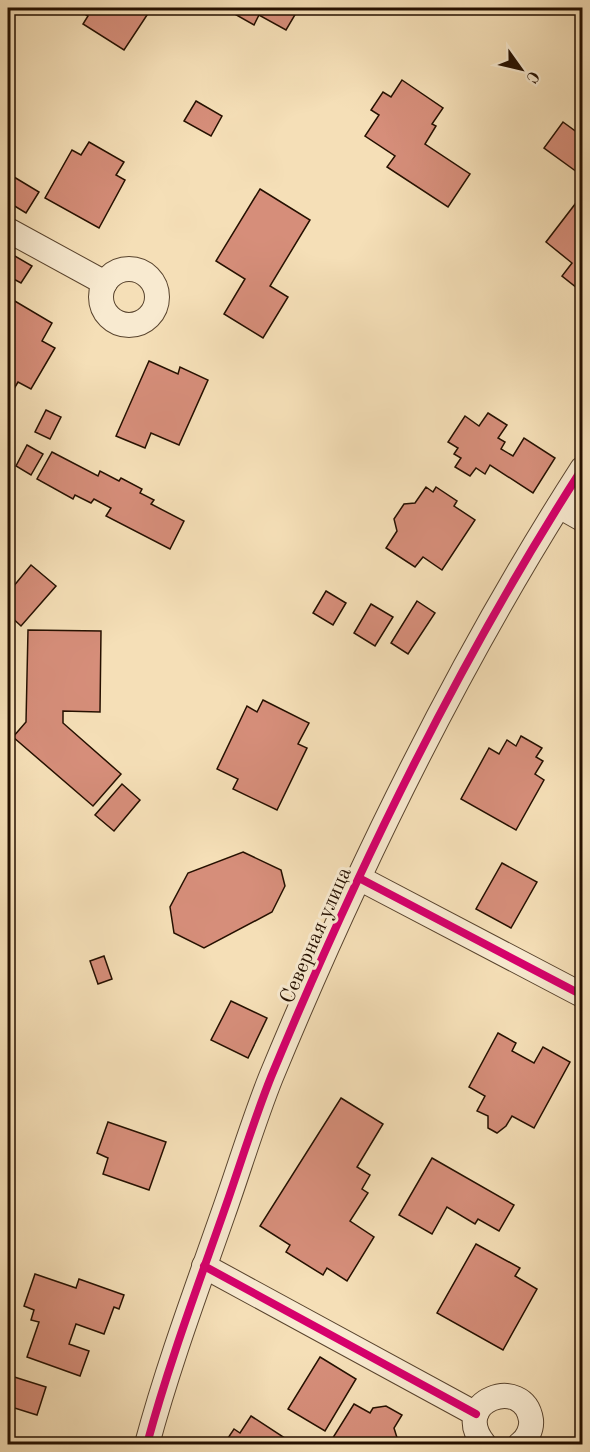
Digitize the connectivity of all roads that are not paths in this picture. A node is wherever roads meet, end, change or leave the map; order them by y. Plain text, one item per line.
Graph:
1 (8, 230) edge
2 (105, 283) dead end
3 (582, 469) edge
4 (559, 506) junction
5 (582, 519) edge
6 (359, 878) junction
7 (582, 995) edge
8 (204, 1266) junction
9 (476, 1414) junction
10 (147, 1444) edge
11 (484, 1444) edge
12 (520, 1444) edge

1 - 2 street
3 - 4 street, Северная улица
4 - 5 street
4 - 6 street, Северная улица
6 - 7 street
6 - 8 street, Северная улица
8 - 9 street
8 - 10 street, Северная улица
9 - 11 street
9 - 12 street

